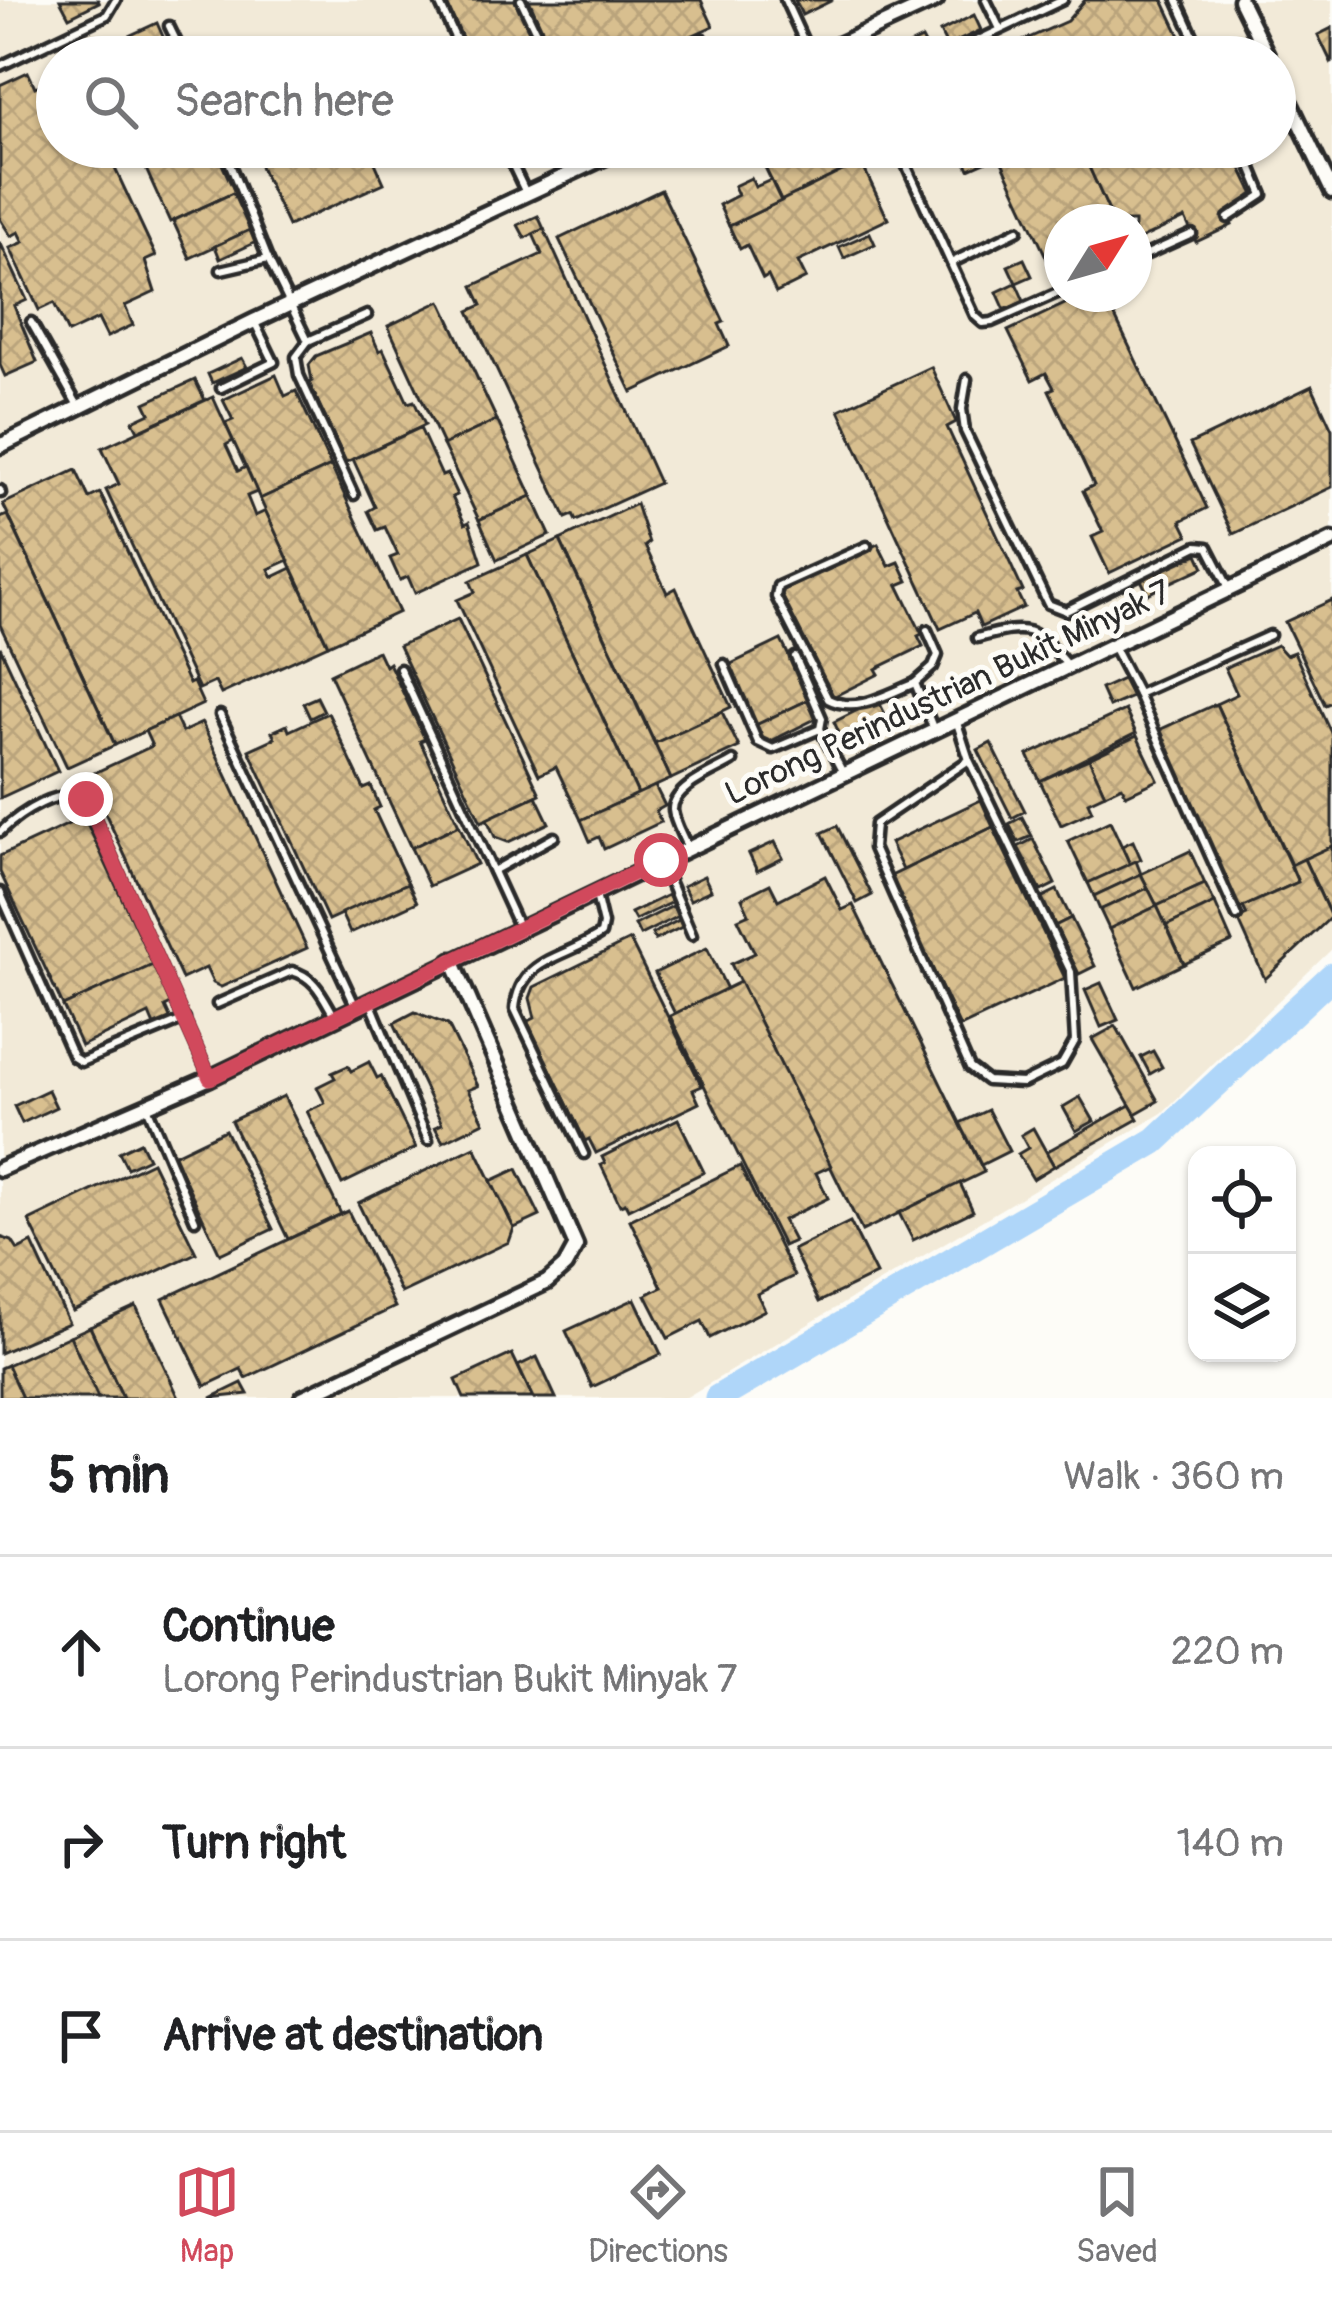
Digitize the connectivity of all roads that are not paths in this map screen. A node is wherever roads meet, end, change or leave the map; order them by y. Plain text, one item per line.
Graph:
1 (116, 0) edge
2 (438, 0) edge
3 (521, 0) edge
4 (784, 0) edge
5 (936, 0) edge
6 (986, 0) edge
7 (1063, 0) edge
8 (1177, 0) edge
9 (1240, 0) edge
10 (169, 26) dead end
11 (1000, 30) junction
12 (63, 36) edge
13 (174, 36) edge
14 (454, 36) edge
15 (538, 36) edge
16 (801, 36) edge
17 (857, 36) edge
18 (987, 36) edge
19 (1193, 36) edge
20 (1258, 36) edge
21 (36, 49) edge
22 (0, 66) edge
23 (1296, 116) edge
24 (231, 168) edge
25 (515, 168) edge
26 (585, 168) edge
27 (908, 168) edge
28 (1252, 168) edge
29 (1332, 191) edge
30 (528, 197) junction
31 (1228, 218) dead end
32 (1018, 230) dead end
33 (1192, 234) dead end
34 (1152, 252) edge
35 (268, 259) junction
36 (951, 263) junction
37 (220, 271) dead end
38 (1044, 298) edge
39 (290, 305) junction
40 (367, 315) dead end
41 (254, 321) junction
42 (32, 322) dead end
43 (308, 341) junction
44 (967, 380) dead end
45 (220, 388) dead end
46 (79, 407) junction
47 (0, 446) edge
48 (354, 495) dead end
49 (1332, 540) edge
50 (867, 546) dead end
51 (1229, 589) junction
52 (927, 629) dead end
53 (1270, 635) dead end
54 (977, 638) dead end
55 (1112, 645) junction
56 (795, 657) dead end
57 (724, 664) dead end
58 (1067, 666) junction
59 (400, 669) dead end
60 (915, 682) junction
61 (1138, 694) junction
62 (220, 715) dead end
63 (956, 719) junction
64 (820, 729) junction
65 (934, 730) junction
66 (969, 760) junction
67 (733, 761) dead end
68 (843, 773) junction
69 (0, 832) edge
70 (554, 836) dead end
71 (688, 848) junction
72 (661, 860) junction
73 (493, 871) junction
74 (0, 892) edge
75 (595, 892) junction
76 (1238, 916) dead end
77 (519, 928) junction
78 (692, 935) dead end
79 (452, 960) junction
80 (217, 1004) dead end
81 (363, 1004) junction
82 (335, 1017) junction
83 (184, 1019) junction
84 (210, 1078) junction
85 (146, 1106) junction
86 (428, 1140) dead end
87 (584, 1154) dead end
88 (0, 1169) edge
89 (195, 1220) dead end
90 (328, 1393) edge
91 (302, 1398) edge

1 - 12 lane
2 - 14 lane
3 - 15 lane
4 - 16 lane
5 - 17 street
6 - 11 lane
7 - 11 lane
8 - 19 lane
9 - 20 street
10 - 13 lane
11 - 18 lane
21 - 22 lane
23 - 29 street
24 - 35 lane
25 - 30 lane
26 - 30 street
27 - 36 lane
28 - 31 lane
30 - 39 street
32 - 36 lane
33 - 34 lane
35 - 37 lane
35 - 39 lane
36 - 38 lane
39 - 41 street
39 - 43 lane
40 - 43 lane
41 - 45 lane
41 - 46 street
42 - 46 lane
43 - 48 lane
44 - 51 lane
46 - 47 street
49 - 51 street, Lorong Perindustrian Bukit Minyak 7
50 - 60 lane
51 - 55 street, Lorong Perindustrian Bukit Minyak 7
52 - 60 lane
53 - 61 lane
54 - 58 lane
55 - 58 street, Lorong Perindustrian Bukit Minyak 7
55 - 61 lane
56 - 64 lane
57 - 64 lane
58 - 63 street, Lorong Perindustrian Bukit Minyak 7
59 - 73 lane
60 - 65 lane
61 - 76 lane
62 - 81 lane
63 - 65 street, Lorong Perindustrian Bukit Minyak 7
63 - 66 lane
64 - 68 lane
65 - 68 street, Lorong Perindustrian Bukit Minyak 7
66 - 66 lane
67 - 71 lane
68 - 71 street, Lorong Perindustrian Bukit Minyak 7
69 - 83 lane
70 - 73 lane
71 - 72 street, Lorong Perindustrian Bukit Minyak 7
72 - 75 street, Lorong Perindustrian Bukit Minyak 7
72 - 78 lane
73 - 77 lane
74 - 83 lane
75 - 77 street, Lorong Perindustrian Bukit Minyak 7
75 - 87 lane
77 - 79 street, Lorong Perindustrian Bukit Minyak 7
79 - 81 street, Lorong Perindustrian Bukit Minyak 7
79 - 90 street
80 - 82 lane
81 - 82 street, Lorong Perindustrian Bukit Minyak 7
81 - 86 lane
82 - 84 street, Lorong Perindustrian Bukit Minyak 7
83 - 84 lane
84 - 85 street, Lorong Perindustrian Bukit Minyak 7
85 - 88 street, Lorong Perindustrian Bukit Minyak 7
85 - 89 lane
90 - 91 street

